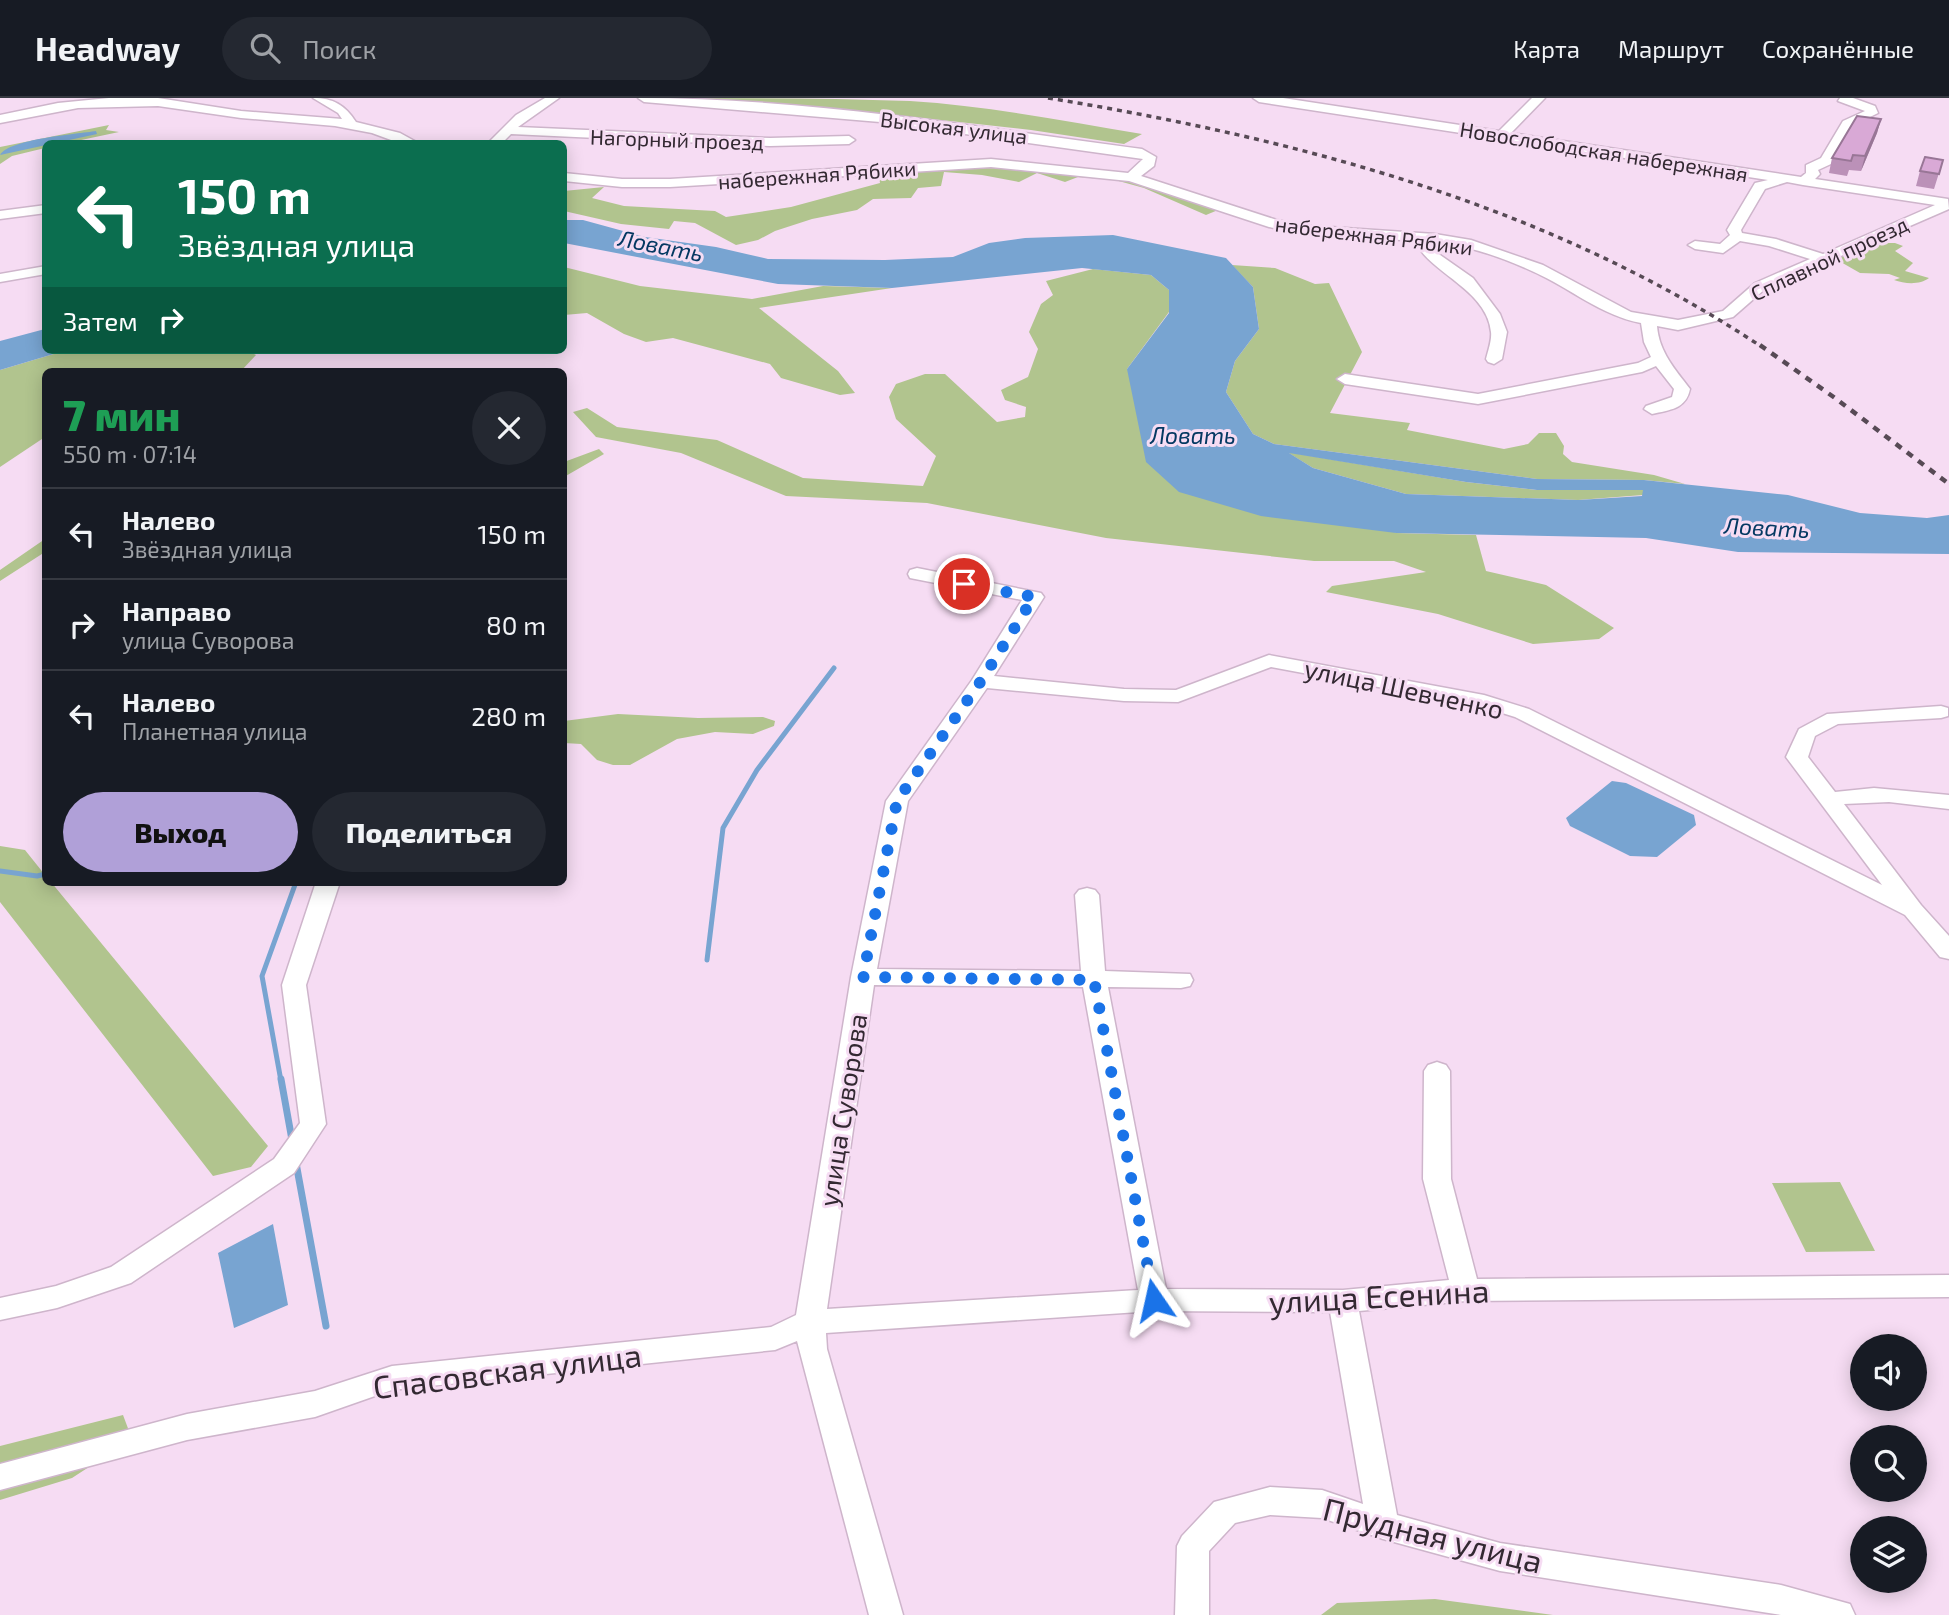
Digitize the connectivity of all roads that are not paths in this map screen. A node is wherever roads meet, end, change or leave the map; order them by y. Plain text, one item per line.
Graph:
1 (319, 98) edge
2 (554, 98) edge
3 (644, 98) edge
4 (1259, 98) edge
5 (1539, 98) edge
6 (1847, 98) edge
7 (845, 115) junction
8 (0, 119) edge
9 (351, 124) junction
10 (505, 130) junction
11 (1501, 136) junction
12 (401, 140) edge
13 (496, 140) edge
14 (853, 156) junction
15 (567, 177) edge
16 (1131, 177) junction
17 (1786, 179) junction
18 (1803, 181) junction
19 (1949, 204) edge
20 (42, 209) edge
21 (0, 215) edge
22 (1737, 236) junction
23 (1420, 237) junction
24 (1695, 244) dead end
25 (1822, 258) junction
26 (42, 271) edge
27 (0, 278) edge
28 (1714, 319) joint
29 (1649, 322) junction
30 (1494, 359) dead end
31 (1658, 360) junction
32 (1345, 379) dead end
33 (1652, 409) dead end
34 (918, 574) dead end
35 (981, 681) junction
36 (1941, 712) dead end
37 (1829, 800) junction
38 (1949, 802) edge
39 (327, 886) edge
40 (1087, 895) dead end
41 (1913, 910) junction
42 (1949, 951) edge
43 (863, 977) junction
44 (1094, 980) junction
45 (1181, 981) dead end
46 (1437, 1072) dead end
47 (1949, 1286) edge
48 (1466, 1290) junction
49 (1154, 1300) junction
50 (1343, 1301) junction
51 (0, 1309) edge
52 (810, 1322) junction
53 (0, 1477) edge
54 (1383, 1525) junction
55 (886, 1615) edge
56 (1192, 1615) edge
57 (1838, 1615) edge

1 - 9 street
2 - 10 street
3 - 7 street, Высокая улица
4 - 11 street, Новослободская набережная
5 - 11 street
6 - 18 street
7 - 14 street
7 - 16 street, Высокая улица
8 - 9 street
9 - 12 street
10 - 13 street
10 - 14 street, Нагорный проезд
11 - 17 street, Новослободская набережная
14 - 15 street, набережная Рябики
14 - 16 street, набережная Рябики
16 - 23 street, набережная Рябики
17 - 18 street, Новослободская набережная
17 - 22 street
18 - 19 street, Новослободская набережная
19 - 25 street, Сплавной проезд
20 - 21 street
22 - 24 street
22 - 25 street
23 - 29 street, набережная Рябики
23 - 30 street
25 - 28 street, Сплавной проезд
26 - 27 street
28 - 29 street, набережная Рябики
29 - 31 street
31 - 32 street
31 - 33 street
34 - 35 street, улица Суворова
35 - 41 street, улица Шевченко
35 - 43 street, улица Суворова
36 - 37 street, улица Шевченко
37 - 38 street
37 - 41 street, улица Шевченко
39 - 51 street
40 - 44 street
41 - 42 street, улица Шевченко
43 - 44 street
43 - 52 street, улица Суворова
44 - 45 street
44 - 49 street
46 - 48 street
47 - 48 street, улица Есенина
48 - 50 street, улица Есенина
49 - 50 street, улица Есенина
49 - 52 street, улица Есенина
50 - 54 street
52 - 53 street, Спасовская улица
52 - 55 street, улица Суворова
54 - 56 street, Прудная улица
54 - 57 street, Прудная улица

